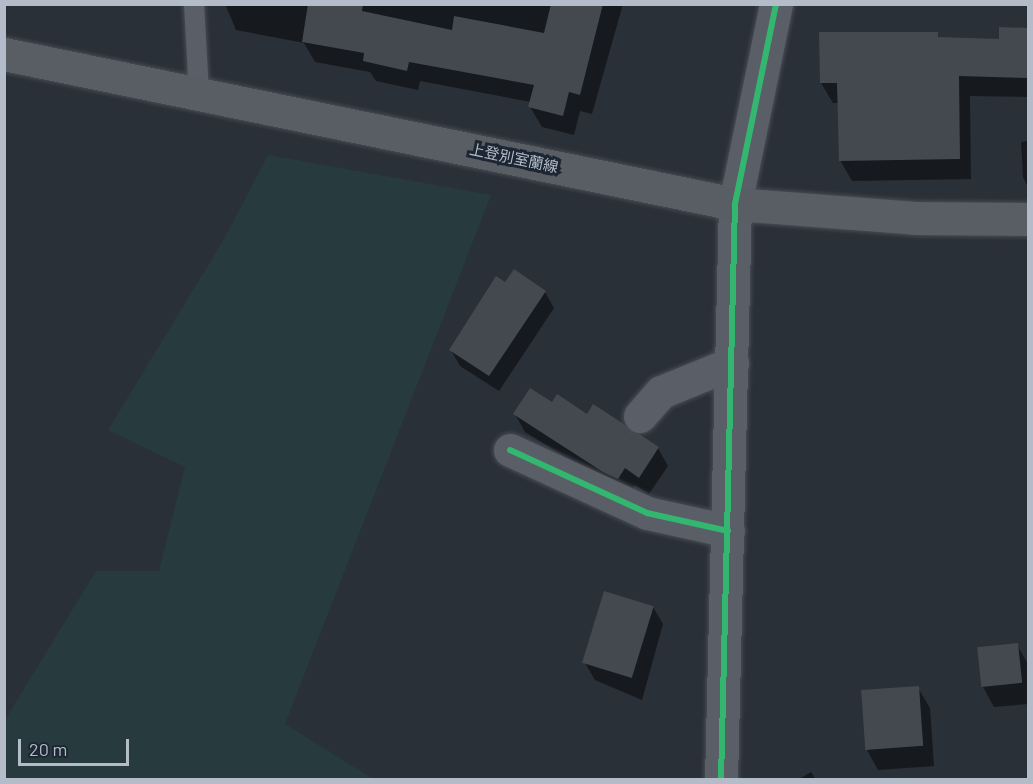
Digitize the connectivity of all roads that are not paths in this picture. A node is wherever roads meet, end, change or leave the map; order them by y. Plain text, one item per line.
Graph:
1 (194, 4) edge
2 (776, 4) edge
3 (4, 54) edge
4 (199, 93) junction
5 (735, 204) junction
6 (1029, 219) edge
7 (732, 363) junction
8 (640, 416) dead end
9 (510, 450) dead end
10 (728, 531) junction
11 (722, 780) edge

1 - 4 lane
2 - 5 street
3 - 4 main road, 上登別室蘭線
4 - 5 main road, 上登別室蘭線
5 - 6 main road, 上登別室蘭線
5 - 7 street
7 - 8 street
7 - 10 street
9 - 10 street
10 - 11 street

